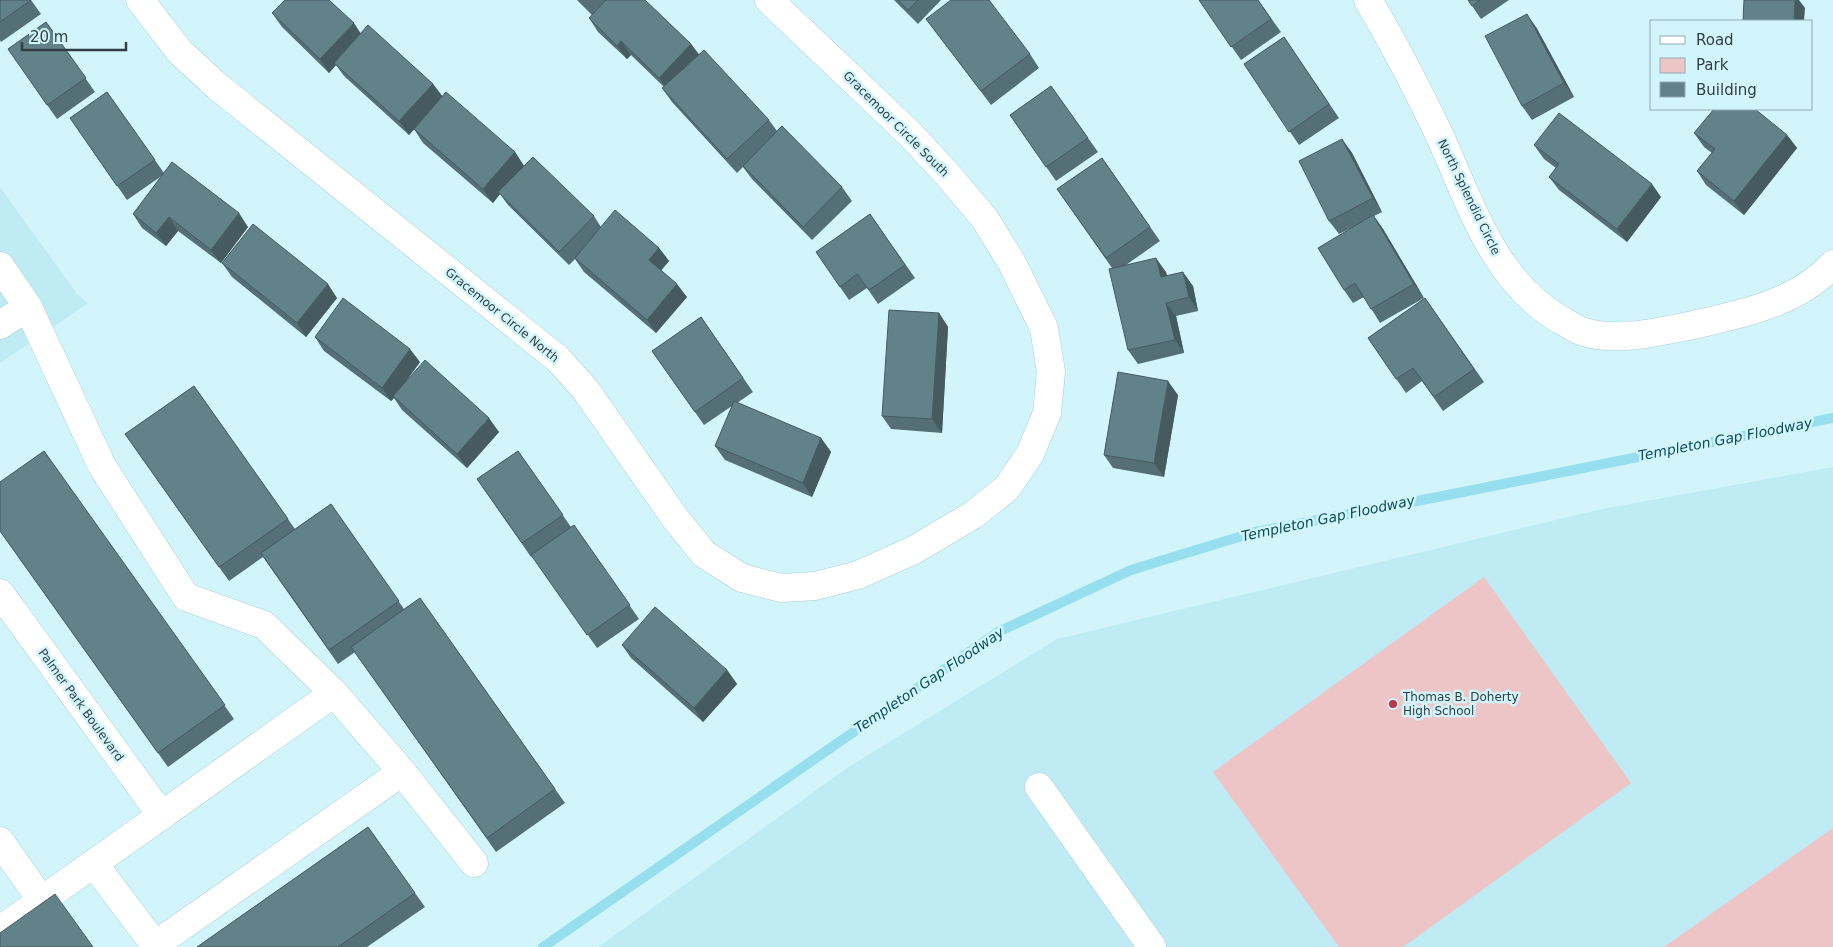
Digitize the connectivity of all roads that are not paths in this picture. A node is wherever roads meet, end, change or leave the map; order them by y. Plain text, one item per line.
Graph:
1 (140, 0) edge
2 (769, 0) edge
3 (1368, 0) edge
4 (1833, 264) edge
5 (0, 266) edge
6 (28, 306) junction
7 (0, 325) edge
8 (914, 550) joint
9 (0, 593) edge
10 (334, 693) junction
11 (402, 772) junction
12 (1039, 787) dead end
13 (162, 816) junction
14 (0, 841) edge
15 (94, 864) junction
16 (474, 864) dead end
17 (42, 901) junction
18 (0, 930) edge
19 (1152, 947) edge

1 - 8 street, Gracemoor Circle North
2 - 8 street, Gracemoor Circle South
3 - 4 street, North Splendid Circle
5 - 6 street
6 - 7 street
6 - 10 street
9 - 13 street, Palmer Park Boulevard
10 - 11 street
10 - 13 street
11 - 15 street
11 - 16 street
12 - 19 street
13 - 15 street
14 - 17 street
15 - 17 street
17 - 18 street

